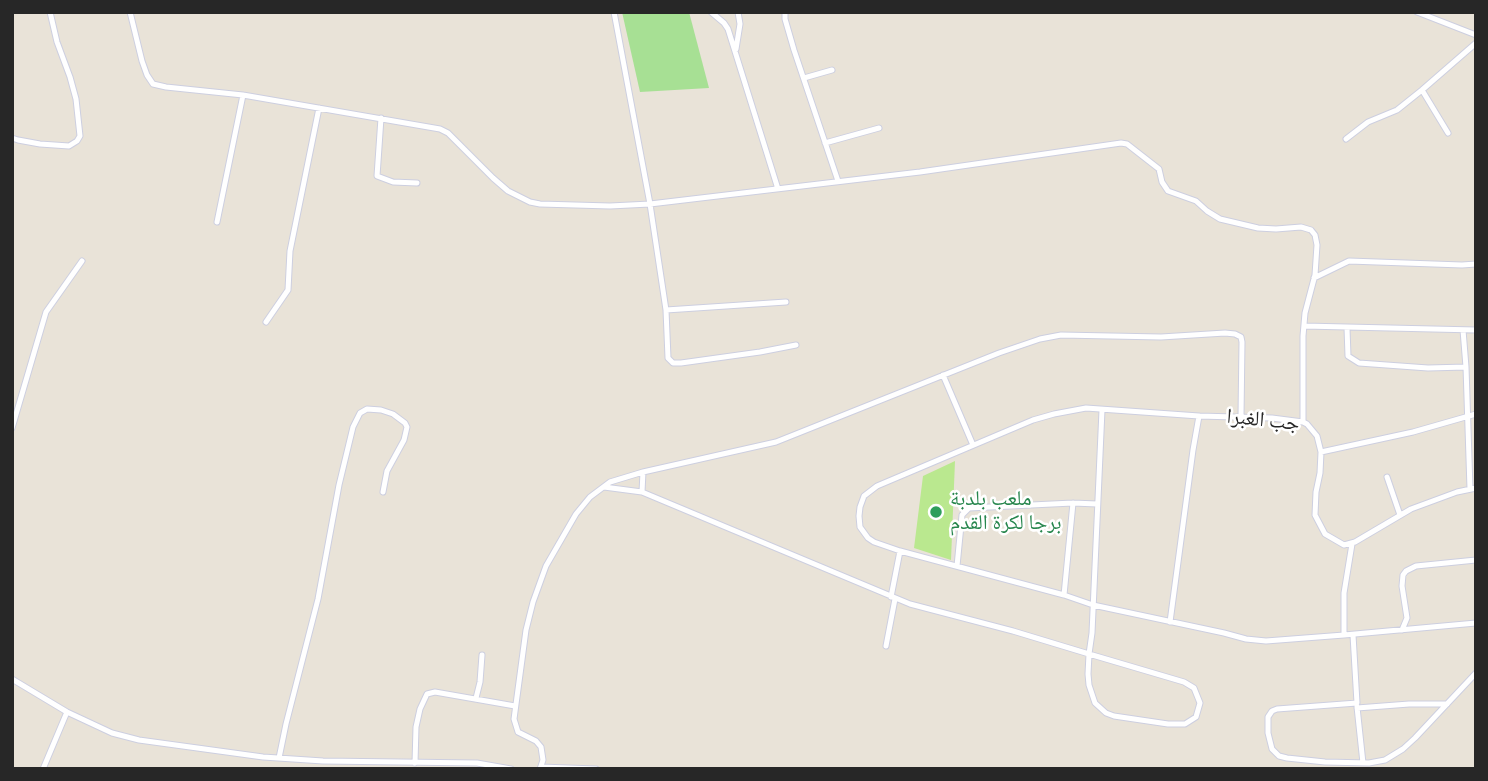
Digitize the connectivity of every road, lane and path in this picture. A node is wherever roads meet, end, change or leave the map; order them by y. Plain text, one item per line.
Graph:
1 (50, 12) edge
2 (130, 12) edge
3 (614, 12) edge
4 (711, 12) edge
5 (738, 12) edge
6 (785, 12) edge
7 (1418, 12) edge
8 (1476, 35) edge
9 (1476, 43) edge
10 (735, 55) junction
11 (832, 70) dead end
12 (804, 78) junction
13 (1422, 90) junction
14 (243, 95) junction
15 (319, 108) junction
16 (381, 118) junction
17 (879, 128) dead end
18 (1448, 132) dead end
19 (12, 138) edge
20 (1346, 139) dead end
21 (825, 143) junction
22 (838, 181) junction
23 (417, 183) dead end
24 (778, 189) junction
25 (650, 204) junction
26 (217, 222) dead end
27 (82, 261) dead end
28 (1476, 264) edge
29 (1314, 278) junction
30 (786, 302) dead end
31 (666, 310) junction
32 (266, 322) dead end
33 (1304, 326) junction
34 (1347, 328) junction
35 (1463, 330) junction
36 (1476, 330) edge
37 (796, 345) dead end
38 (1466, 367) junction
39 (943, 375) junction
40 (1102, 410) junction
41 (1476, 414) edge
42 (1199, 415) junction
43 (1241, 416) junction
44 (1467, 416) junction
45 (1303, 422) junction
46 (12, 428) edge
47 (973, 445) junction
48 (1321, 452) junction
49 (643, 472) junction
50 (1387, 477) dead end
51 (604, 487) junction
52 (1473, 489) edge
53 (383, 492) dead end
54 (642, 492) junction
55 (1073, 503) junction
56 (1097, 505) junction
57 (1400, 515) junction
58 (1352, 544) junction
59 (900, 551) junction
60 (1476, 560) edge
61 (957, 566) junction
62 (1065, 595) junction
63 (893, 598) junction
64 (1093, 605) junction
65 (1170, 622) junction
66 (1476, 623) edge
67 (1402, 630) junction
68 (1344, 635) junction
69 (1353, 635) junction
70 (886, 646) dead end
71 (1089, 654) junction
72 (482, 655) dead end
73 (1476, 673) edge
74 (12, 680) edge
75 (476, 698) junction
76 (1447, 704) junction
77 (514, 706) junction
78 (1357, 706) junction
79 (67, 712) junction
80 (279, 758) junction
81 (415, 763) junction
82 (1363, 763) junction
83 (541, 768) edge
84 (43, 769) edge
85 (511, 769) edge
86 (596, 769) edge

1 - 19 street
2 - 14 street
3 - 25 street
4 - 10 street
5 - 10 street
6 - 12 street
7 - 8 street
9 - 13 street
10 - 24 street
11 - 12 street
12 - 21 street
13 - 18 street
13 - 20 street
14 - 15 street
14 - 26 street
15 - 16 street
15 - 32 street
16 - 23 street
16 - 25 street
17 - 21 street
21 - 22 street
22 - 24 street
22 - 29 street
24 - 25 street
25 - 31 street
27 - 46 street
28 - 29 street
29 - 33 street
30 - 31 street
31 - 37 street
33 - 34 street
33 - 45 street
34 - 35 street
34 - 38 street
35 - 36 street
35 - 38 street
38 - 44 street
39 - 43 street
39 - 47 street
39 - 49 street
40 - 42 street, جب الغبرا
40 - 47 street, جب الغبرا
40 - 56 street
41 - 44 street
42 - 43 street, جب الغبرا
42 - 65 street
43 - 45 street, جب الغبرا
44 - 48 street
44 - 52 street
45 - 48 street, جب الغبرا
47 - 59 street, جب الغبرا
48 - 58 street, جب الغبرا
49 - 51 street
49 - 54 street
50 - 57 street
51 - 54 street
51 - 77 street
52 - 57 street
53 - 80 street
54 - 63 street
55 - 56 street
55 - 61 street
55 - 62 street
56 - 64 street
57 - 58 street
58 - 68 street
59 - 61 street
59 - 63 street
60 - 67 street
61 - 62 street
62 - 64 street
63 - 70 street
63 - 71 street
64 - 65 street
64 - 71 street
65 - 68 street
66 - 67 street
67 - 69 street
68 - 69 street
69 - 78 street
71 - 71 street
72 - 75 street
73 - 76 street
74 - 79 street
75 - 77 street
75 - 81 street
76 - 78 street
76 - 82 street
77 - 83 street
78 - 82 street
78 - 82 street
79 - 80 street
79 - 84 street
80 - 81 street
81 - 85 street
83 - 86 street

